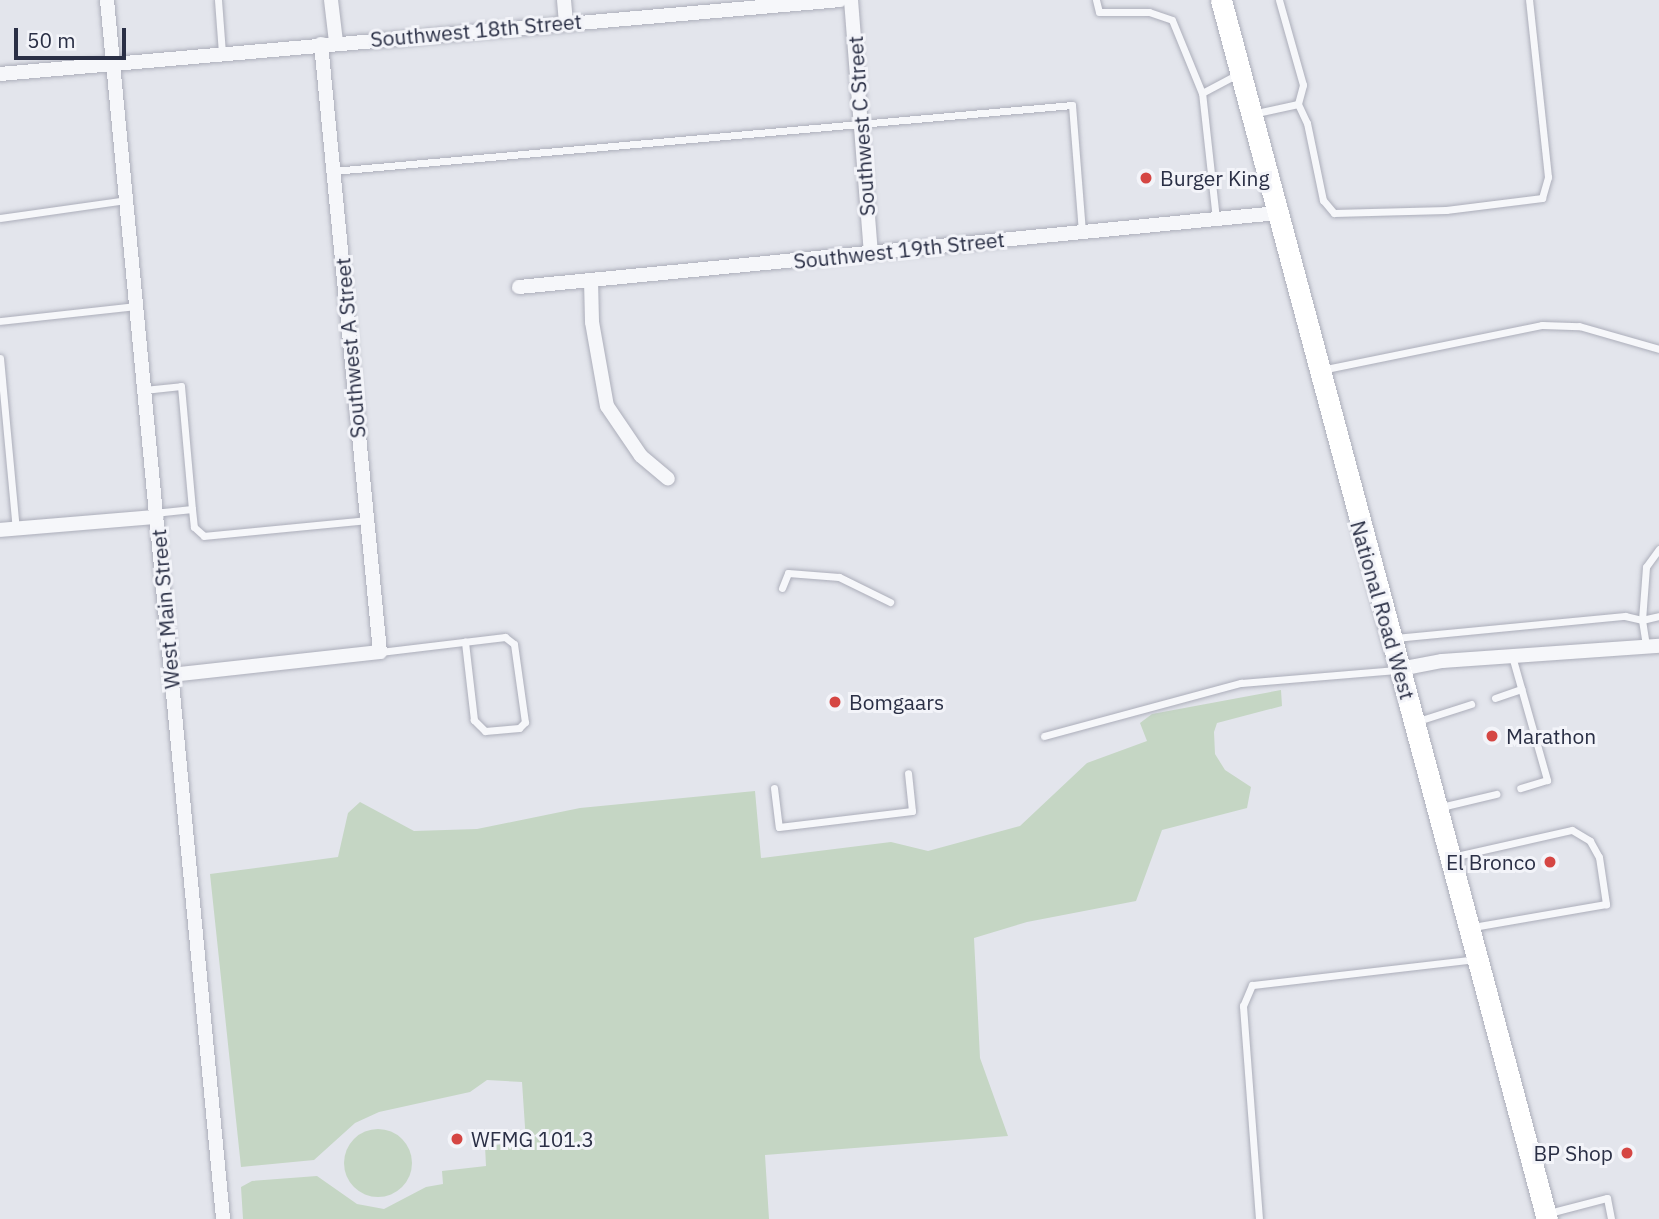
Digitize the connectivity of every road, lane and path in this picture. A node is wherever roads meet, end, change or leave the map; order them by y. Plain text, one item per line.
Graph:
1 (107, 0) edge
2 (218, 0) edge
3 (331, 0) edge
4 (564, 0) edge
5 (840, 0) edge
6 (851, 0) edge
7 (1096, 0) edge
8 (1221, 0) edge
9 (1279, 0) edge
10 (1529, 0) edge
11 (566, 22) junction
12 (328, 43) junction
13 (222, 53) junction
14 (113, 63) junction
15 (0, 72) edge
16 (1240, 73) junction
17 (1202, 93) junction
18 (1298, 104) junction
19 (1252, 114) junction
20 (861, 124) junction
21 (333, 172) junction
22 (126, 200) junction
23 (1278, 214) junction
24 (0, 218) edge
25 (1216, 219) junction
26 (1082, 232) junction
27 (871, 253) junction
28 (591, 280) junction
29 (519, 287) dead end
30 (136, 306) junction
31 (0, 321) edge
32 (1659, 349) edge
33 (0, 358) edge
34 (1318, 370) junction
35 (144, 390) junction
36 (668, 479) dead end
37 (192, 509) junction
38 (156, 515) junction
39 (367, 520) junction
40 (16, 528) junction
41 (0, 530) edge
42 (1659, 549) edge
43 (782, 588) dead end
44 (890, 601) dead end
45 (1659, 616) edge
46 (1642, 620) junction
47 (1391, 638) junction
48 (465, 642) junction
49 (1653, 646) edge
50 (380, 652) junction
51 (1512, 656) junction
52 (1400, 669) junction
53 (171, 675) junction
54 (1521, 689) junction
55 (1495, 698) dead end
56 (1471, 704) dead end
57 (1414, 722) junction
58 (1044, 736) dead end
59 (908, 773) dead end
60 (774, 788) dead end
61 (1520, 788) dead end
62 (1496, 794) dead end
63 (1437, 808) junction
64 (1450, 857) junction
65 (1469, 928) junction
66 (1477, 959) junction
67 (1546, 1216) edge
68 (223, 1219) edge
69 (1259, 1219) edge
70 (1611, 1219) edge

1 - 14 street, West Main Street
2 - 13 lane
3 - 12 street, Southwest A Street
4 - 11 street
5 - 11 street, Southwest 18th Street
6 - 20 street, Southwest C Street
7 - 17 lane
8 - 16 main road, National Road West
9 - 18 lane
10 - 18 lane
11 - 12 street, Southwest 18th Street
12 - 13 street, Southwest 18th Street
12 - 21 street, Southwest A Street
13 - 14 street, Southwest 18th Street
14 - 15 street, Southwest 18th Street
14 - 22 street, West Main Street
16 - 17 lane
16 - 19 main road, National Road West
17 - 25 lane
18 - 19 lane
19 - 23 main road, National Road West
20 - 21 lane
20 - 26 lane
20 - 27 street, Southwest C Street
21 - 39 street, Southwest A Street
22 - 24 lane
22 - 30 street, West Main Street
23 - 25 street, Southwest 19th Street
23 - 34 main road, National Road West
25 - 26 street, Southwest 19th Street
26 - 27 street, Southwest 19th Street
27 - 28 street, Southwest 19th Street
28 - 29 street, Southwest 19th Street
28 - 36 street
30 - 31 lane
30 - 35 street, West Main Street
32 - 34 lane
33 - 40 lane
34 - 47 main road, National Road West
35 - 37 lane
35 - 38 street, West Main Street
37 - 38 lane
37 - 39 lane
38 - 40 street
38 - 53 street, West Main Street
39 - 50 street, Southwest A Street
40 - 41 street
42 - 46 lane
43 - 44 lane
45 - 46 lane
46 - 47 lane
46 - 49 lane
47 - 52 main road, National Road West
48 - 48 lane
48 - 50 lane
49 - 51 street
50 - 53 street
51 - 52 street
51 - 54 lane
52 - 57 main road, National Road West
52 - 58 lane
53 - 68 street, West Main Street
54 - 55 lane
54 - 61 lane
56 - 57 lane
57 - 63 main road, National Road West
59 - 60 lane
62 - 63 lane
63 - 64 main road, National Road West
64 - 65 main road, National Road West
64 - 65 lane
65 - 66 main road, National Road West
66 - 67 main road, National Road West
66 - 69 lane
67 - 70 lane

